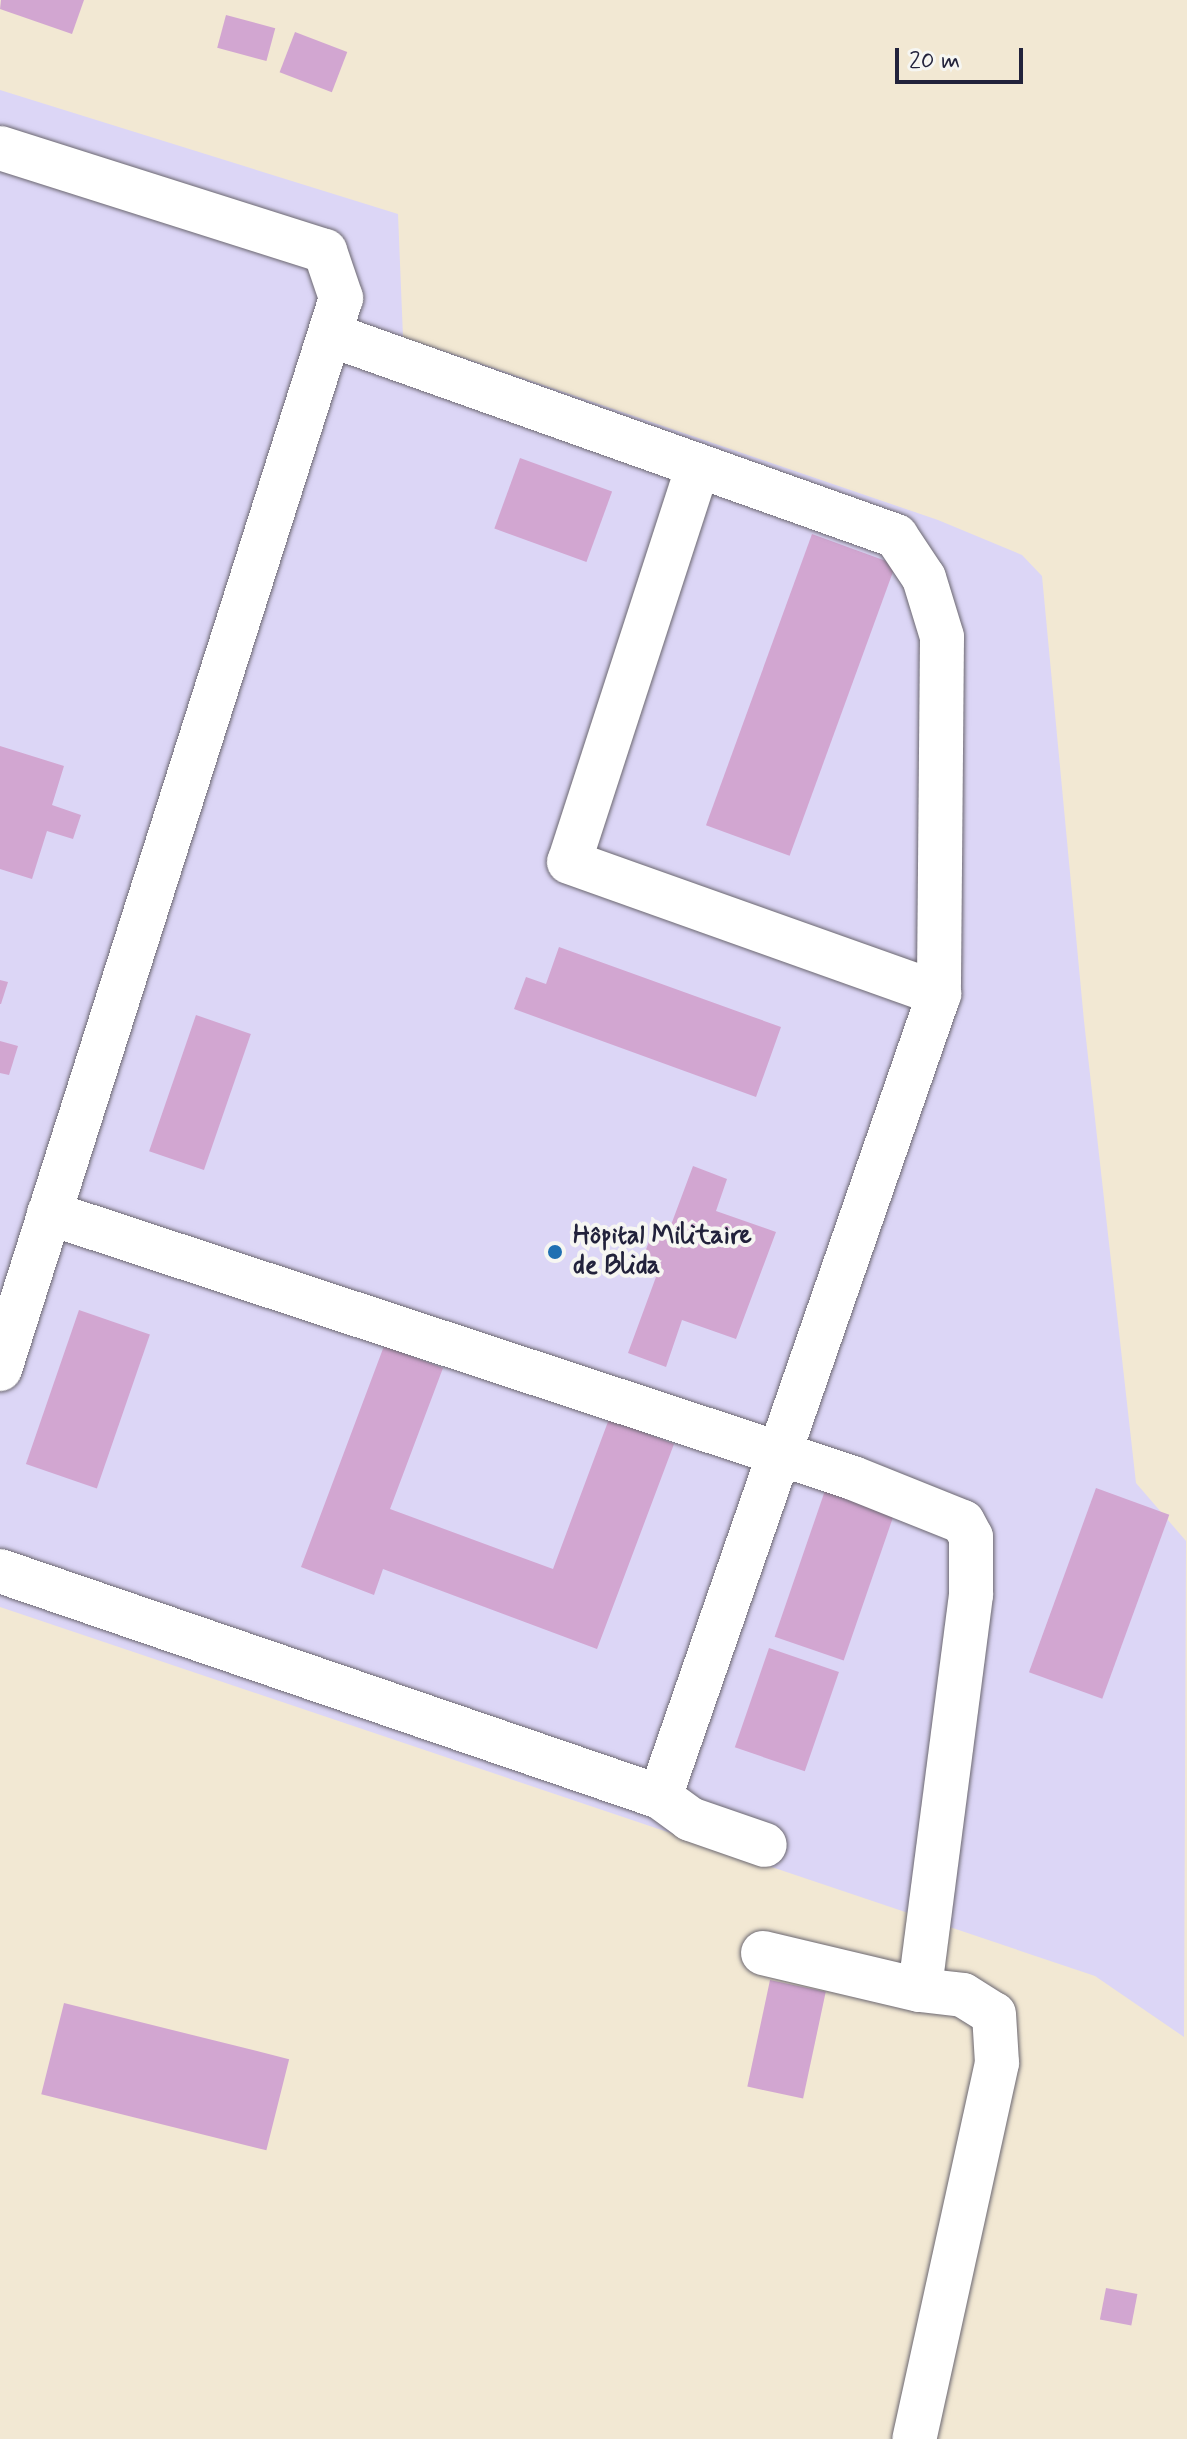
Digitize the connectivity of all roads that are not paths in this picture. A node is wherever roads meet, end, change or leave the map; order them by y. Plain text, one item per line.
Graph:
1 (0, 148) edge
2 (331, 335) junction
3 (698, 466) junction
4 (939, 994) junction
5 (49, 1213) junction
6 (0, 1369) edge
7 (778, 1453) junction
8 (0, 1571) edge
9 (660, 1797) junction
10 (765, 1845) dead end
11 (763, 1953) dead end
12 (920, 1990) junction
13 (914, 2439) edge

1 - 2 lane
2 - 3 lane
2 - 5 lane
3 - 4 lane
3 - 4 lane
4 - 7 lane
5 - 6 lane
5 - 7 lane
7 - 9 lane
7 - 12 lane
8 - 9 lane
9 - 10 lane
11 - 12 lane
12 - 13 lane

